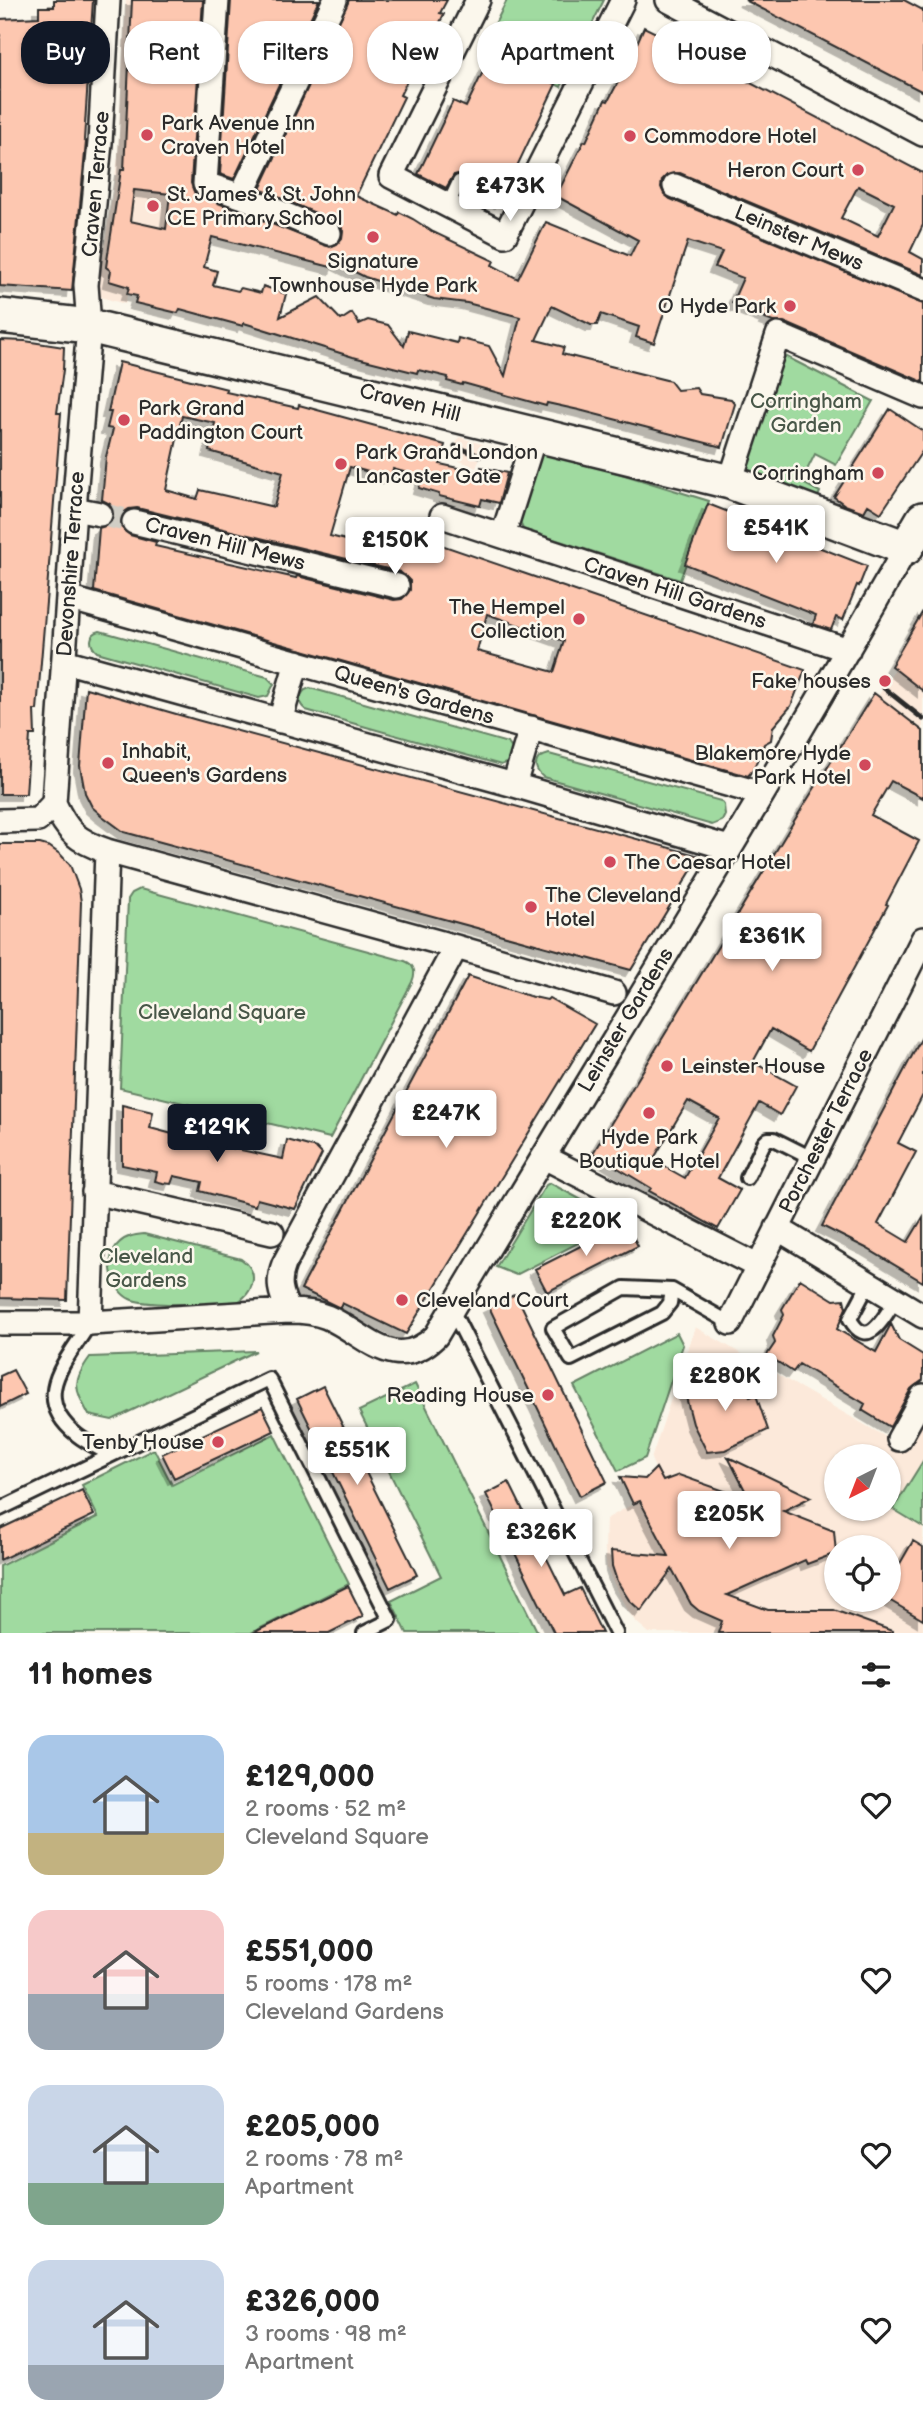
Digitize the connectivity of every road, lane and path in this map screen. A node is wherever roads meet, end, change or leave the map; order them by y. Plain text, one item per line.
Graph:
1 (108, 0) edge
2 (217, 0) edge
3 (335, 0) edge
4 (478, 0) edge
5 (623, 0) edge
6 (668, 0) edge
7 (923, 134) edge
8 (458, 182) dead end
9 (676, 187) dead end
10 (241, 196) junction
11 (448, 205) junction
12 (329, 233) dead end
13 (923, 290) edge
14 (0, 316) edge
15 (89, 326) junction
16 (923, 397) edge
17 (535, 434) junction
18 (730, 482) junction
19 (74, 509) junction
20 (100, 514) tunnel mouth
21 (442, 516) dead end
22 (923, 519) edge
23 (134, 522) tunnel mouth
24 (503, 536) junction
25 (906, 548) junction
26 (397, 586) dead end
27 (68, 598) junction
28 (848, 650) junction
29 (64, 661) junction
30 (297, 663) junction
31 (281, 721) junction
32 (531, 728) junction
33 (514, 785) junction
34 (762, 794) junction
35 (54, 803) junction
36 (0, 821) edge
37 (729, 848) junction
38 (107, 851) junction
39 (923, 939) edge
40 (456, 947) junction
41 (614, 993) dead end
42 (544, 1157) junction
43 (812, 1158) junction
44 (747, 1178) dead end
45 (94, 1192) junction
46 (777, 1228) junction
47 (272, 1233) dead end
48 (757, 1266) junction
49 (869, 1283) junction
50 (672, 1290) junction
51 (895, 1299) junction
52 (452, 1310) junction
53 (921, 1310) edge
54 (289, 1311) junction
55 (0, 1323) edge
56 (90, 1323) junction
57 (730, 1324) joint
58 (923, 1396) edge
59 (899, 1439) dead end
60 (110, 1455) junction
61 (0, 1509) edge
62 (364, 1633) edge
63 (616, 1633) edge

1 - 15 street, Craven Terrace
2 - 10 street
3 - 10 street
4 - 11 street
5 - 11 street
6 - 7 street
8 - 11 lane
9 - 13 street, Leinster Mews
10 - 12 street
14 - 15 main road, Craven Hill
15 - 17 main road, Craven Hill
15 - 19 street, Devonshire Terrace
16 - 18 street
17 - 18 main road, Craven Hill
17 - 24 street
18 - 25 main road
19 - 20 street
19 - 27 street, Devonshire Terrace
21 - 24 street, Craven Hill Gardens
22 - 25 main road
23 - 26 street, Craven Hill Mews
24 - 28 street, Craven Hill Gardens
25 - 28 street, Leinster Gardens
27 - 29 street, Devonshire Terrace
27 - 30 street, Queen's Gardens
28 - 34 street, Leinster Gardens
29 - 31 street
29 - 35 street, Devonshire Terrace
30 - 31 street
30 - 32 street, Queen's Gardens
31 - 33 street
32 - 33 street
32 - 34 street, Queen's Gardens
33 - 37 street
34 - 37 street, Leinster Gardens
35 - 36 street
35 - 38 street
37 - 42 street, Leinster Gardens
38 - 40 street
38 - 45 street
39 - 43 street, Porchester Terrace
40 - 41 street
40 - 54 street
42 - 48 street
42 - 52 street, Leinster Gardens
43 - 44 lane
43 - 46 street, Porchester Terrace
45 - 47 street
45 - 56 street
46 - 48 street, Porchester Terrace
46 - 49 street
48 - 57 street, Porchester Terrace
49 - 51 street
49 - 51 lane
50 - 50 lane
50 - 57 lane
51 - 53 street
52 - 54 street
52 - 63 lane
54 - 56 street
55 - 56 street
56 - 60 lane
58 - 59 street
60 - 61 lane
60 - 62 lane

